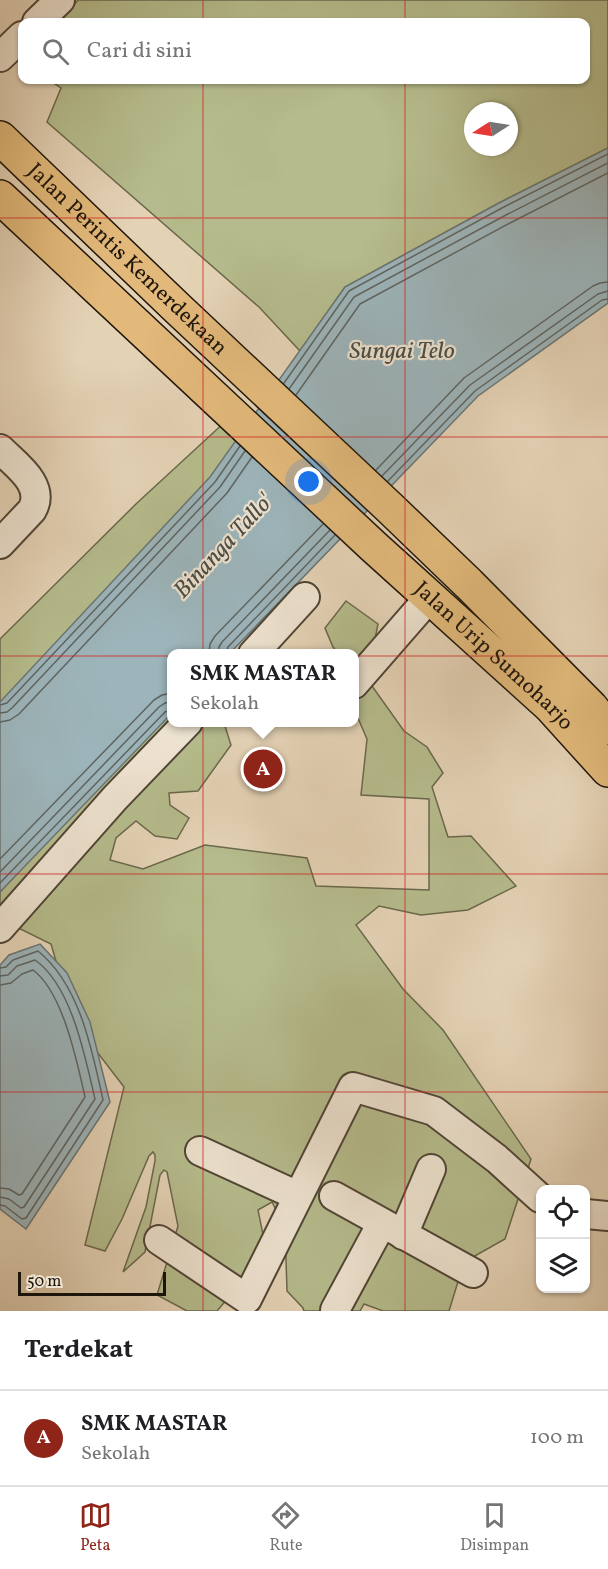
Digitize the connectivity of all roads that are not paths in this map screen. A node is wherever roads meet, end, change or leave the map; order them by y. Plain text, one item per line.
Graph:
1 (0, 138) edge
2 (0, 198) edge
3 (0, 449) edge
4 (390, 508) joint
5 (0, 544) edge
6 (373, 546) joint
7 (305, 597) dead end
8 (429, 598) junction
9 (258, 649) edge
10 (359, 678) edge
11 (184, 727) edge
12 (608, 728) edge
13 (608, 770) edge
14 (0, 928) edge
15 (200, 1151) dead end
16 (431, 1169) dead end
17 (536, 1194) edge
18 (298, 1196) junction
19 (333, 1196) dead end
20 (590, 1214) edge
21 (608, 1216) edge
22 (393, 1229) junction
23 (159, 1240) dead end
24 (473, 1273) dead end
25 (328, 1307) edge

1 - 4 highway, Jalan Perintis Kemerdekaan
2 - 6 highway, Jalan Perintis Kemerdekaan
3 - 5 street
4 - 12 highway, Jalan Urip Sumoharjo
6 - 8 highway, Jalan Urip Sumoharjo
7 - 9 street
8 - 10 street
8 - 13 highway, Jalan Urip Sumoharjo
11 - 14 street
15 - 18 street
16 - 22 street
17 - 18 street
18 - 23 street
19 - 22 street
20 - 21 street
22 - 24 street
22 - 25 street

